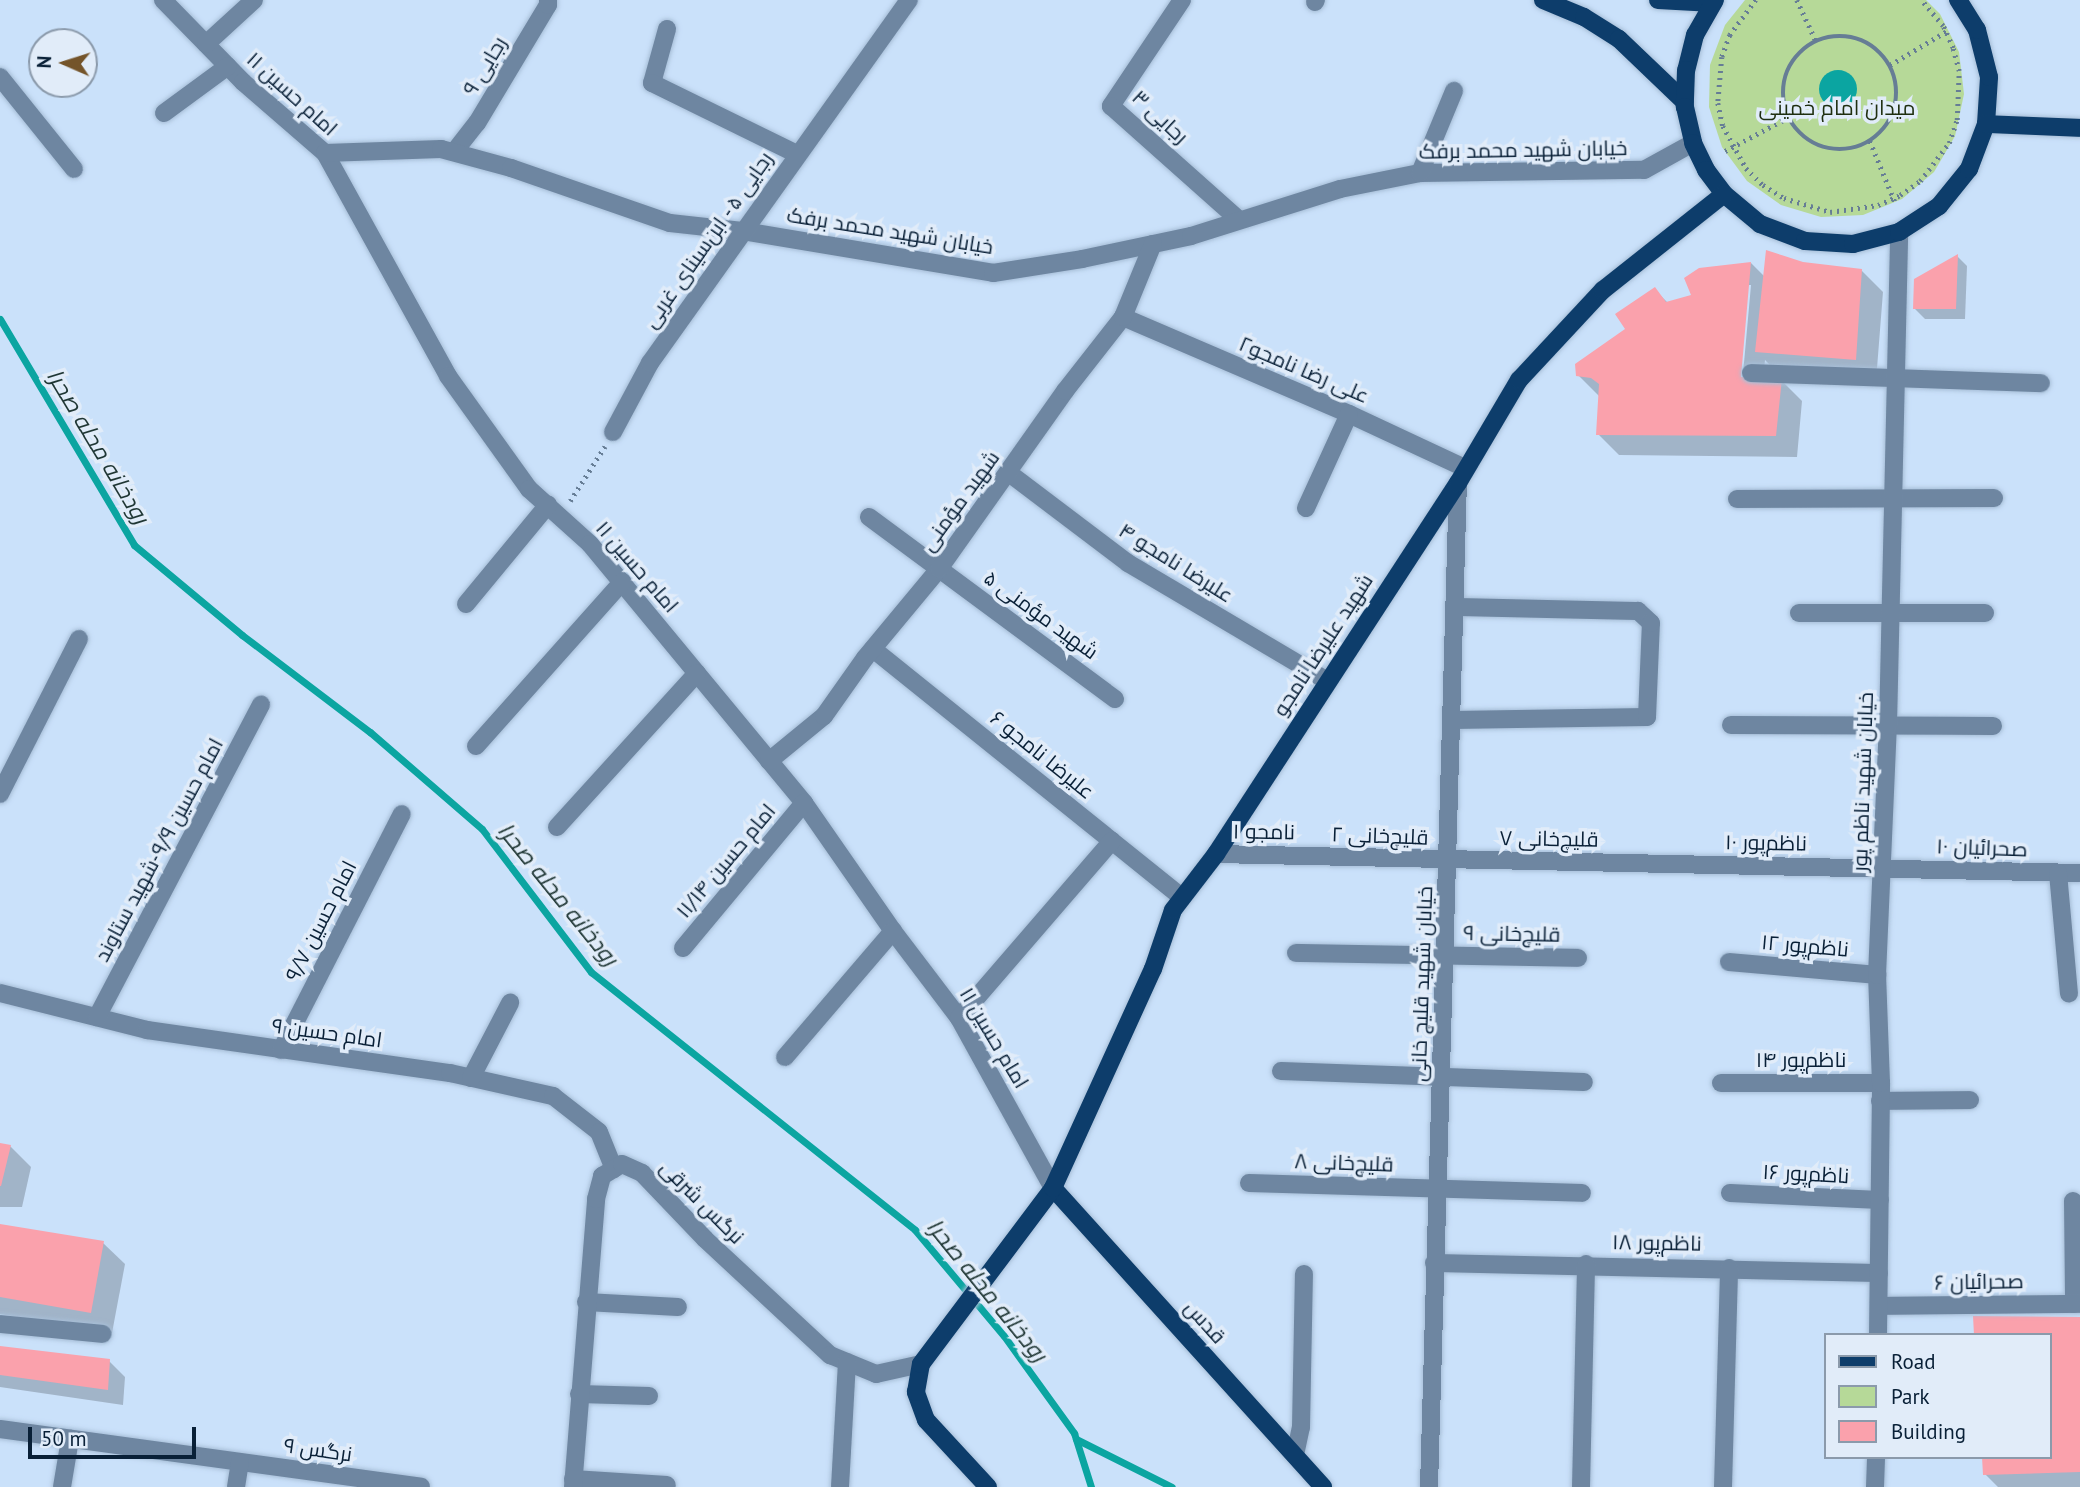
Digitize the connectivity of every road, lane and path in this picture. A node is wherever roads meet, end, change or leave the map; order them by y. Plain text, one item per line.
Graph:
1 (163, 0) edge
2 (254, 0) edge
3 (548, 0) edge
4 (909, 0) edge
5 (1182, 0) edge
6 (1543, 0) edge
7 (1658, 0) edge
8 (1756, 0) edge
9 (1797, 0) edge
10 (1921, 0) edge
11 (1958, 0) edge
12 (1714, 1) edge
13 (667, 29) dead end
14 (1947, 31) junction
15 (1816, 41) junction
16 (206, 44) junction
17 (1890, 65) junction
18 (228, 66) junction
19 (0, 77) edge
20 (1454, 91) dead end
21 (1685, 102) junction
22 (164, 113) dead end
23 (1789, 117) junction
24 (1986, 124) junction
25 (2080, 128) edge
26 (1870, 141) junction
27 (1693, 143) junction
28 (1732, 148) junction
29 (1725, 151) dead end
30 (454, 152) junction
31 (325, 153) junction
32 (797, 154) junction
33 (74, 169) dead end
34 (1420, 173) junction
35 (1724, 194) junction
36 (1894, 200) junction
37 (1238, 219) junction
38 (743, 231) junction
39 (1899, 232) junction
40 (1153, 244) junction
41 (1123, 317) junction
42 (1751, 373) dead end
43 (1896, 377) junction
44 (2041, 383) dead end
45 (1349, 414) junction
46 (613, 432) joint
47 (1009, 473) junction
48 (1461, 475) junction
49 (1994, 498) dead end
50 (1737, 499) dead end
51 (1893, 499) junction
52 (1306, 508) dead end
53 (553, 510) junction
54 (869, 516) dead end
55 (939, 569) junction
56 (622, 582) junction
57 (466, 604) dead end
58 (1456, 607) junction
59 (1799, 613) dead end
60 (1985, 613) dead end
61 (1891, 615) junction
62 (79, 639) dead end
63 (873, 649) junction
64 (697, 673) junction
65 (1326, 680) junction
66 (1115, 699) dead end
67 (261, 704) dead end
68 (1452, 720) junction
69 (1731, 725) dead end
70 (1888, 726) junction
71 (1993, 726) dead end
72 (476, 746) dead end
73 (769, 761) junction
74 (0, 794) edge
75 (804, 803) junction
76 (402, 814) dead end
77 (557, 827) dead end
78 (1112, 841) junction
79 (1216, 854) junction
80 (1311, 856) joint
81 (1448, 860) junction
82 (1649, 864) joint
83 (1882, 868) junction
84 (2058, 873) junction
85 (2080, 873) edge
86 (1182, 897) junction
87 (893, 931) junction
88 (683, 948) dead end
89 (1296, 953) dead end
90 (1445, 956) junction
91 (1578, 958) dead end
92 (1729, 962) dead end
93 (1877, 975) junction
94 (0, 993) edge
95 (2069, 993) dead end
96 (510, 1003) dead end
97 (97, 1017) junction
98 (959, 1018) junction
99 (281, 1050) junction
100 (785, 1057) dead end
101 (1281, 1071) dead end
102 (1442, 1077) junction
103 (471, 1078) junction
104 (1584, 1082) dead end
105 (1721, 1083) dead end
106 (1880, 1092) junction
107 (1970, 1100) dead end
108 (614, 1168) junction
109 (1249, 1183) dead end
110 (1053, 1188) junction
111 (1438, 1189) junction
112 (1582, 1193) dead end
113 (1730, 1193) dead end
114 (1880, 1200) junction
115 (2073, 1201) dead end
116 (1434, 1263) junction
117 (1586, 1264) junction
118 (1729, 1268) junction
119 (1879, 1273) junction
120 (1304, 1274) dead end
121 (586, 1302) junction
122 (2077, 1304) edge
123 (1879, 1306) junction
124 (678, 1307) dead end
125 (0, 1324) edge
126 (1878, 1333) edge
127 (103, 1334) dead end
128 (847, 1362) junction
129 (921, 1364) junction
130 (579, 1394) junction
131 (649, 1396) dead end
132 (0, 1429) edge
133 (70, 1439) junction
134 (1295, 1455) junction
135 (1875, 1459) edge
136 (240, 1462) junction
137 (573, 1483) edge
138 (667, 1485) dead end
139 (62, 1487) edge
140 (236, 1487) edge
141 (421, 1487) edge
142 (840, 1487) edge
143 (988, 1487) edge
144 (1323, 1487) edge
145 (1429, 1487) edge
146 (1581, 1487) edge
147 (1723, 1487) edge
148 (1875, 1487) edge

1 - 16 street, امام حسین ۱۱
2 - 16 street
3 - 30 street, رجایی ۹
4 - 32 street, رجایی ۵ - ابن‌سینای غربی
5 - 37 street, رجایی ۳
6 - 21 main road
7 - 12 main road
8 - 28 path
9 - 15 path
10 - 14 path
11 - 24 main road
12 - 21 main road
13 - 32 street
14 - 17 path
14 - 36 path
15 - 17 path
15 - 23 path
16 - 18 street, امام حسین ۱۱
17 - 26 path
18 - 22 street
18 - 31 street, امام حسین ۱۱
19 - 33 street
20 - 34 street
21 - 27 main road
23 - 26 path
23 - 28 path
24 - 25 main road
24 - 39 main road
26 - 36 path
27 - 34 street, خیابان شهید محمد برفک
27 - 35 main road
28 - 29 path
28 - 36 path
30 - 31 street, خیابان شهید محمد برفک
30 - 38 street, خیابان شهید محمد برفک
31 - 53 street, امام حسین ۱۱
32 - 38 street, رجایی ۵ - ابن‌سینای غربی
34 - 37 street, خیابان شهید محمد برفک
35 - 39 main road
35 - 48 main road, شهید علیرضا نامجو
37 - 40 street, خیابان شهید محمد برفک
38 - 40 street, خیابان شهید محمد برفک
38 - 46 street, رجایی ۵ - ابن‌سینای غربی
39 - 43 street, خیابان شهید ناظم پور
40 - 41 street, شهید مؤمنی
41 - 45 street, علی رضا نامجو۲
41 - 47 street, شهید مؤمنی
42 - 43 street
43 - 44 street
43 - 51 street, خیابان شهید ناظم پور
45 - 48 street, علی رضا نامجو۲
45 - 52 street
46 - 53 path
47 - 55 street, شهید مؤمنی
47 - 65 street, علیرضا نامجو ۴
48 - 58 street, خیابان شهید قلیچ خانی
48 - 65 main road, شهید علیرضا نامجو
49 - 51 street
50 - 51 street
51 - 61 street, خیابان شهید ناظم پور
53 - 56 street, امام حسین ۱۱
53 - 57 street
54 - 55 street, شهید مؤمنی ۵
55 - 63 street, شهید مؤمنی
55 - 66 street, شهید مؤمنی ۵
56 - 64 street, امام حسین ۱۱
56 - 72 street
58 - 68 street, خیابان شهید قلیچ خانی
58 - 68 street
59 - 61 street
60 - 61 street
61 - 70 street, خیابان شهید ناظم پور
62 - 74 street
63 - 73 street, شهید مؤمنی
63 - 78 street, علیرضا نامجو ۶
64 - 73 street, امام حسین ۱۱
64 - 77 street
65 - 79 main road, شهید علیرضا نامجو
67 - 97 street, امام حسین ۹/۹-شهید ستاوند
68 - 81 street, خیابان شهید قلیچ خانی
69 - 70 street
70 - 71 street
70 - 83 street, خیابان شهید ناظم پور
73 - 75 street, امام حسین ۱۱
75 - 87 street, امام حسین ۱۱
75 - 88 street, امام حسین ۱۱/۱۴
76 - 99 street, امام حسین ۹/۷
78 - 86 street, علیرضا نامجو ۶
78 - 98 street
79 - 80 street, نامجو ۱
79 - 86 main road, شهید علیرضا نامجو
80 - 81 street, قلیچ‌خانی ۲
81 - 82 street, قلیچ‌خانی ۷
81 - 90 street, خیابان شهید قلیچ خانی
82 - 83 street, ناظم‌پور ۱۰
83 - 84 street, صحرائیان ۱۰
83 - 93 street, خیابان شهید ناظم پور
84 - 85 street, صحرائیان ۱۰
84 - 95 street
86 - 110 main road, شهید علیرضا نامجو
87 - 98 street, امام حسین ۱۱
87 - 100 street
89 - 90 street, قلیچ‌خانی ۹
90 - 91 street, قلیچ‌خانی ۹
90 - 102 street, خیابان شهید قلیچ خانی
92 - 93 street, ناظم‌پور ۱۲
93 - 106 street, خیابان شهید ناظم پور
94 - 97 street, امام حسین ۹
96 - 103 street
97 - 99 street, امام حسین ۹
98 - 110 street, امام حسین ۱۱
99 - 103 street, امام حسین ۹
101 - 102 street
102 - 104 street
102 - 111 street, خیابان شهید قلیچ خانی
103 - 108 street, امام حسین ۹
105 - 106 street, ناظم‌پور ۱۴
106 - 107 street, ناظم‌پور ۱۴
106 - 114 street, خیابان شهید ناظم پور
108 - 121 street
108 - 128 street, نرگس شرقی
109 - 111 street, قلیچ‌خانی ۸
110 - 129 main road, شهید علیرضا نامجو
110 - 134 main road, قدس
111 - 112 street, قلیچ‌خانی ۸
111 - 116 street, خیابان شهید قلیچ خانی
113 - 114 street, ناظم‌پور ۱۶
114 - 119 street, خیابان شهید ناظم پور
115 - 122 street
116 - 117 street, ناظم‌پور ۱۸
116 - 145 street, خیابان شهید قلیچ خانی
117 - 118 street, ناظم‌پور ۱۸
117 - 146 street
118 - 119 street, ناظم‌پور ۱۸
118 - 147 street
119 - 123 street, خیابان شهید ناظم پور
120 - 134 street
121 - 124 street
121 - 130 street
122 - 123 street, صحرائیان ۶
123 - 126 street, خیابان شهید ناظم پور
125 - 127 street
128 - 129 street, نرگس شرقی
128 - 142 street
129 - 143 main road
130 - 131 street
130 - 137 street
132 - 133 street, نرگس ۹
133 - 136 street, نرگس ۹
133 - 139 street
134 - 144 main road, قدس
135 - 148 street
136 - 140 street
136 - 141 street, نرگس ۹
137 - 138 street

